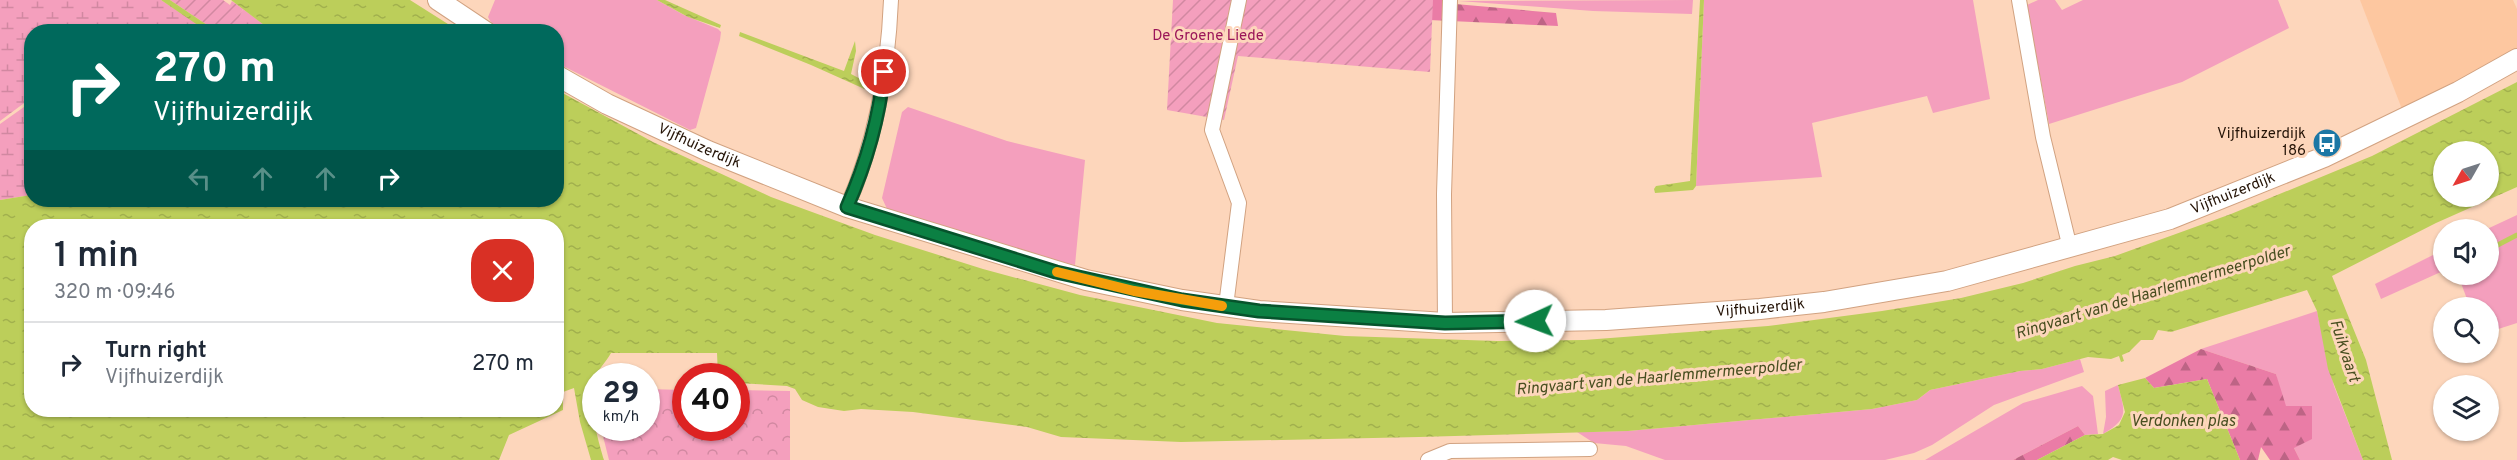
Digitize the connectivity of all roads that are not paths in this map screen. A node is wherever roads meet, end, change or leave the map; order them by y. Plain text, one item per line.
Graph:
1 (438, 0) edge
2 (891, 0) edge
3 (1239, 0) edge
4 (1450, 0) edge
5 (2019, 0) edge
6 (474, 24) edge
7 (2517, 59) edge
8 (564, 80) edge
9 (847, 207) junction
10 (2070, 248) junction
11 (1226, 306) junction
12 (1445, 323) junction
13 (1590, 449) dead end
14 (1428, 460) edge

1 - 6 street
2 - 9 street
3 - 11 street
4 - 12 street
5 - 10 street
7 - 10 street, Vijfhuizerdijk
8 - 9 street, Vijfhuizerdijk
9 - 11 street, Vijfhuizerdijk
10 - 12 street, Vijfhuizerdijk
11 - 12 street, Vijfhuizerdijk
13 - 14 street

